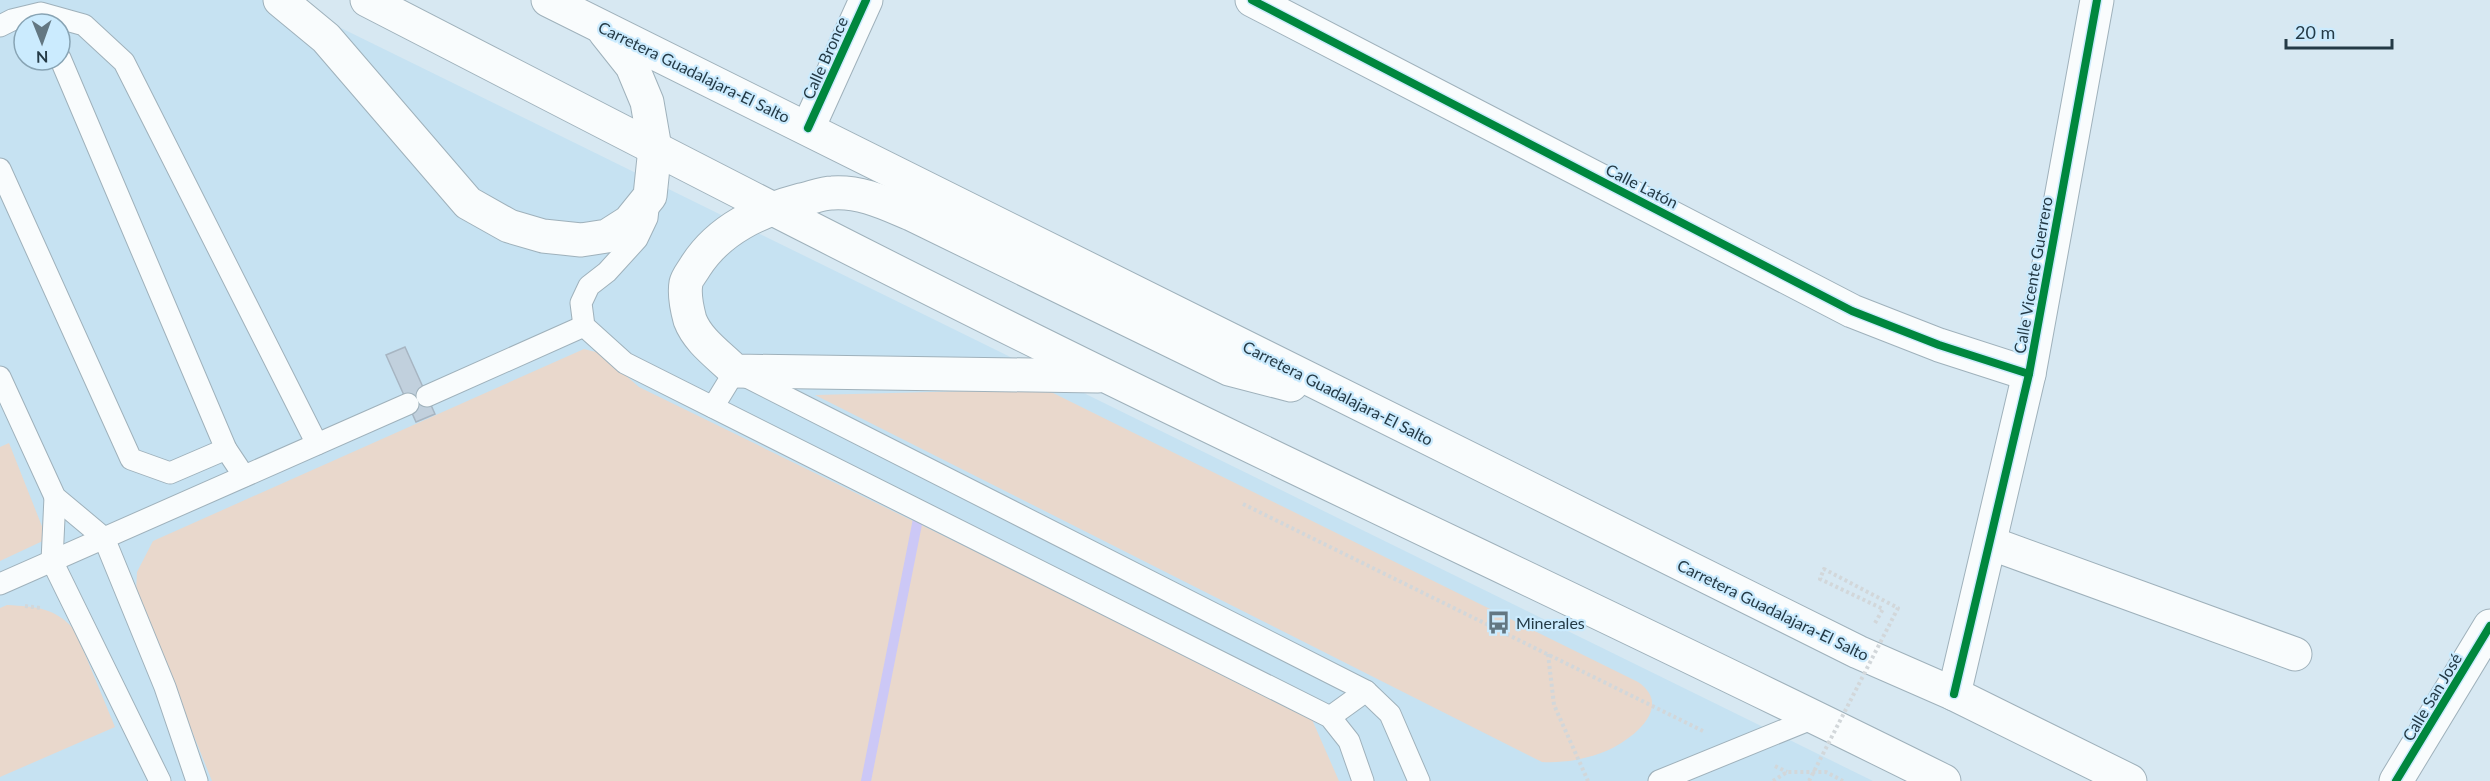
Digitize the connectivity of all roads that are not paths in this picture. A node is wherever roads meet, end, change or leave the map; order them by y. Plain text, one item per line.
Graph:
1 (280, 0) edge
2 (367, 0) edge
3 (548, 0) edge
4 (866, 0) edge
5 (1252, 0) edge
6 (2097, 0) edge
7 (72, 23) edge
8 (601, 26) junction
9 (66, 72) edge
10 (808, 128) junction
11 (655, 148) junction
12 (0, 169) edge
13 (650, 196) junction
14 (771, 208) junction
15 (584, 326) junction
16 (735, 372) junction
17 (2029, 374) junction
18 (1107, 376) junction
19 (0, 377) edge
20 (1359, 404) junction
21 (713, 407) junction
22 (317, 444) junction
23 (226, 449) junction
24 (244, 476) junction
25 (55, 497) junction
26 (104, 538) junction
27 (1990, 543) junction
28 (52, 561) junction
29 (0, 584) edge
30 (2490, 626) edge
31 (2295, 654) dead end
32 (1366, 691) junction
33 (1954, 694) junction
34 (1330, 717) junction
35 (1816, 717) junction
36 (160, 781) edge
37 (197, 781) edge
38 (1363, 781) edge
39 (1419, 781) edge
40 (1659, 781) edge
41 (1944, 781) edge
42 (2130, 781) edge
43 (2396, 781) edge

1 - 13 main road
2 - 11 main road
3 - 8 main road, Carretera Guadalajara-El Salto
4 - 10 main road, Calle Bronce
5 - 17 main road, Calle Latón
6 - 17 main road, Calle Vicente Guerrero
7 - 22 lane
8 - 10 main road, Carretera Guadalajara-El Salto
8 - 11 main road
9 - 23 lane
10 - 20 main road, Carretera Guadalajara-El Salto
11 - 13 main road
11 - 14 main road
12 - 23 lane
13 - 15 lane
14 - 16 main road
14 - 18 main road
14 - 20 main road
15 - 21 lane
15 - 22 lane
16 - 18 main road
16 - 21 lane
16 - 32 lane
17 - 27 main road, Calle Vicente Guerrero
18 - 35 main road
19 - 25 lane
20 - 33 main road, Carretera Guadalajara-El Salto
21 - 34 lane
22 - 24 lane
23 - 24 lane
24 - 26 lane
25 - 26 lane
25 - 28 lane
26 - 28 lane
26 - 37 lane
27 - 31 main road
27 - 33 main road, Calle Vicente Guerrero
28 - 29 lane
28 - 36 lane
30 - 43 main road, Calle San José
32 - 34 lane
32 - 39 lane
33 - 42 main road, Carretera Guadalajara-El Salto
34 - 38 lane
35 - 40 lane
35 - 41 main road

